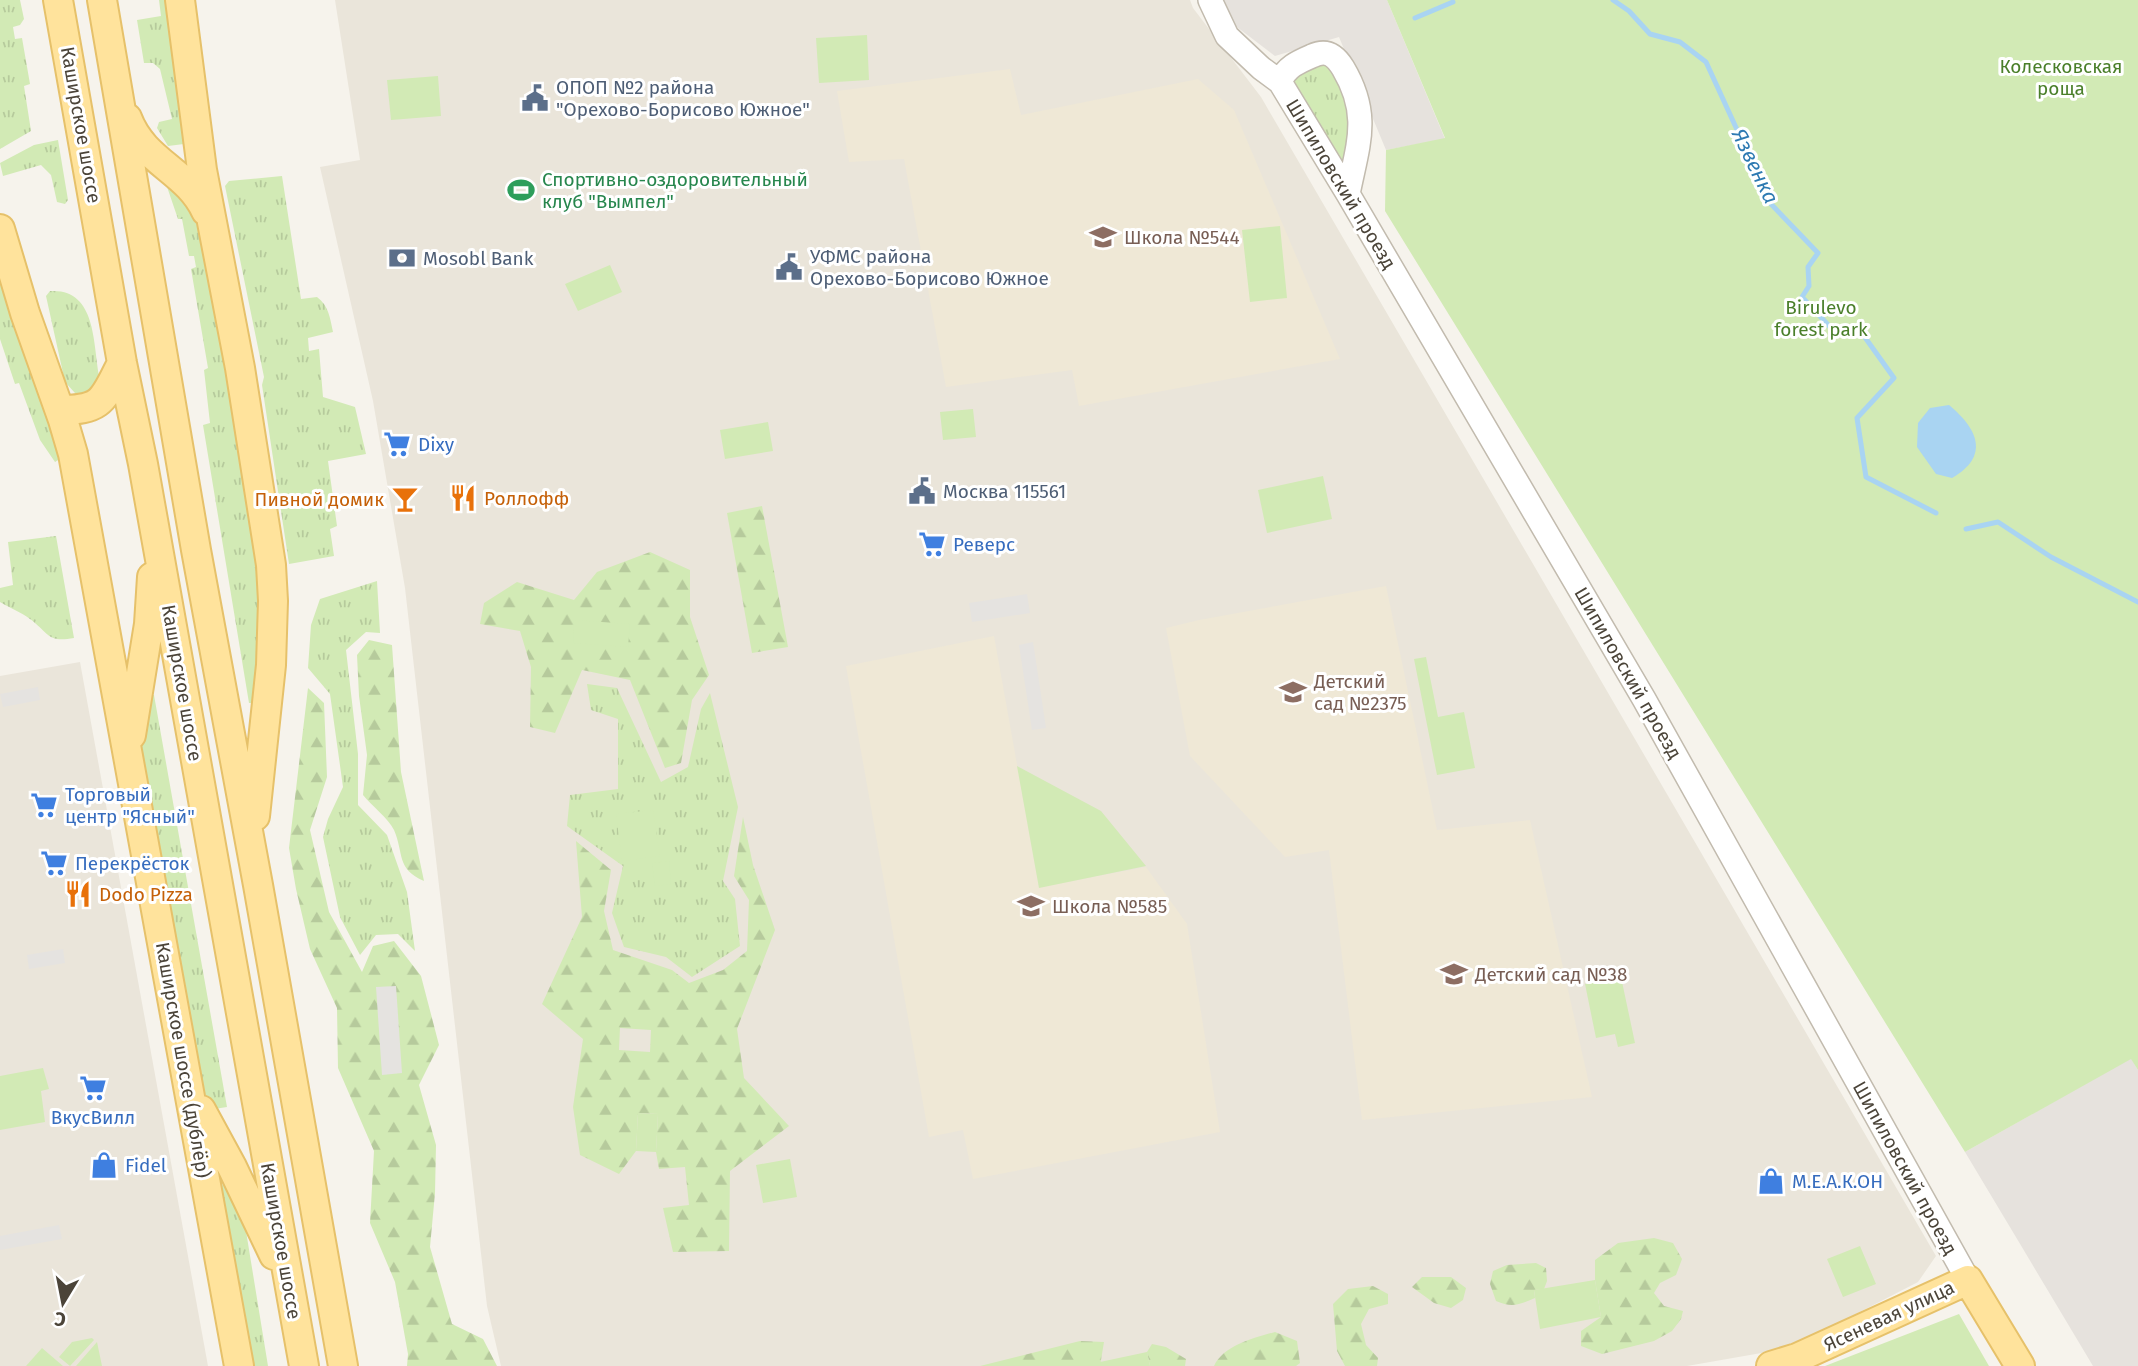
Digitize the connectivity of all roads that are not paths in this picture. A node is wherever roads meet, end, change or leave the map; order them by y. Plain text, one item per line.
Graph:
1 (58, 0) edge
2 (102, 0) edge
3 (180, 0) edge
4 (1210, 0) edge
5 (1280, 82) junction
6 (115, 85) junction
7 (1348, 194) junction
8 (212, 226) junction
9 (0, 229) edge
10 (122, 363) junction
11 (60, 410) junction
12 (158, 547) junction
13 (128, 754) junction
14 (253, 858) junction
15 (187, 1080) junction
16 (1968, 1280) junction
17 (290, 1289) junction
18 (239, 1366) edge
19 (304, 1366) edge
20 (343, 1366) edge
21 (1771, 1366) edge
22 (2020, 1366) edge

1 - 10 main road, Каширское шоссе
2 - 6 main road, Каширское шоссе
3 - 8 main road
4 - 5 street, Шипиловский проезд
5 - 7 street, Шипиловский проезд
5 - 7 street
6 - 8 main road
6 - 14 main road, Каширское шоссе
7 - 16 street, Шипиловский проезд
8 - 14 main road
9 - 11 main road, Каширское шоссе (дублёр)
10 - 11 main road
10 - 12 main road, Каширское шоссе
11 - 13 main road, Каширское шоссе (дублёр)
12 - 13 main road
12 - 17 main road, Каширское шоссе
13 - 15 main road, Каширское шоссе (дублёр)
14 - 20 main road, Каширское шоссе
15 - 17 main road
15 - 18 main road, Каширское шоссе (дублёр)
16 - 21 main road, Ясеневая улица
16 - 22 main road, Шипиловский проезд
17 - 19 main road, Каширское шоссе

